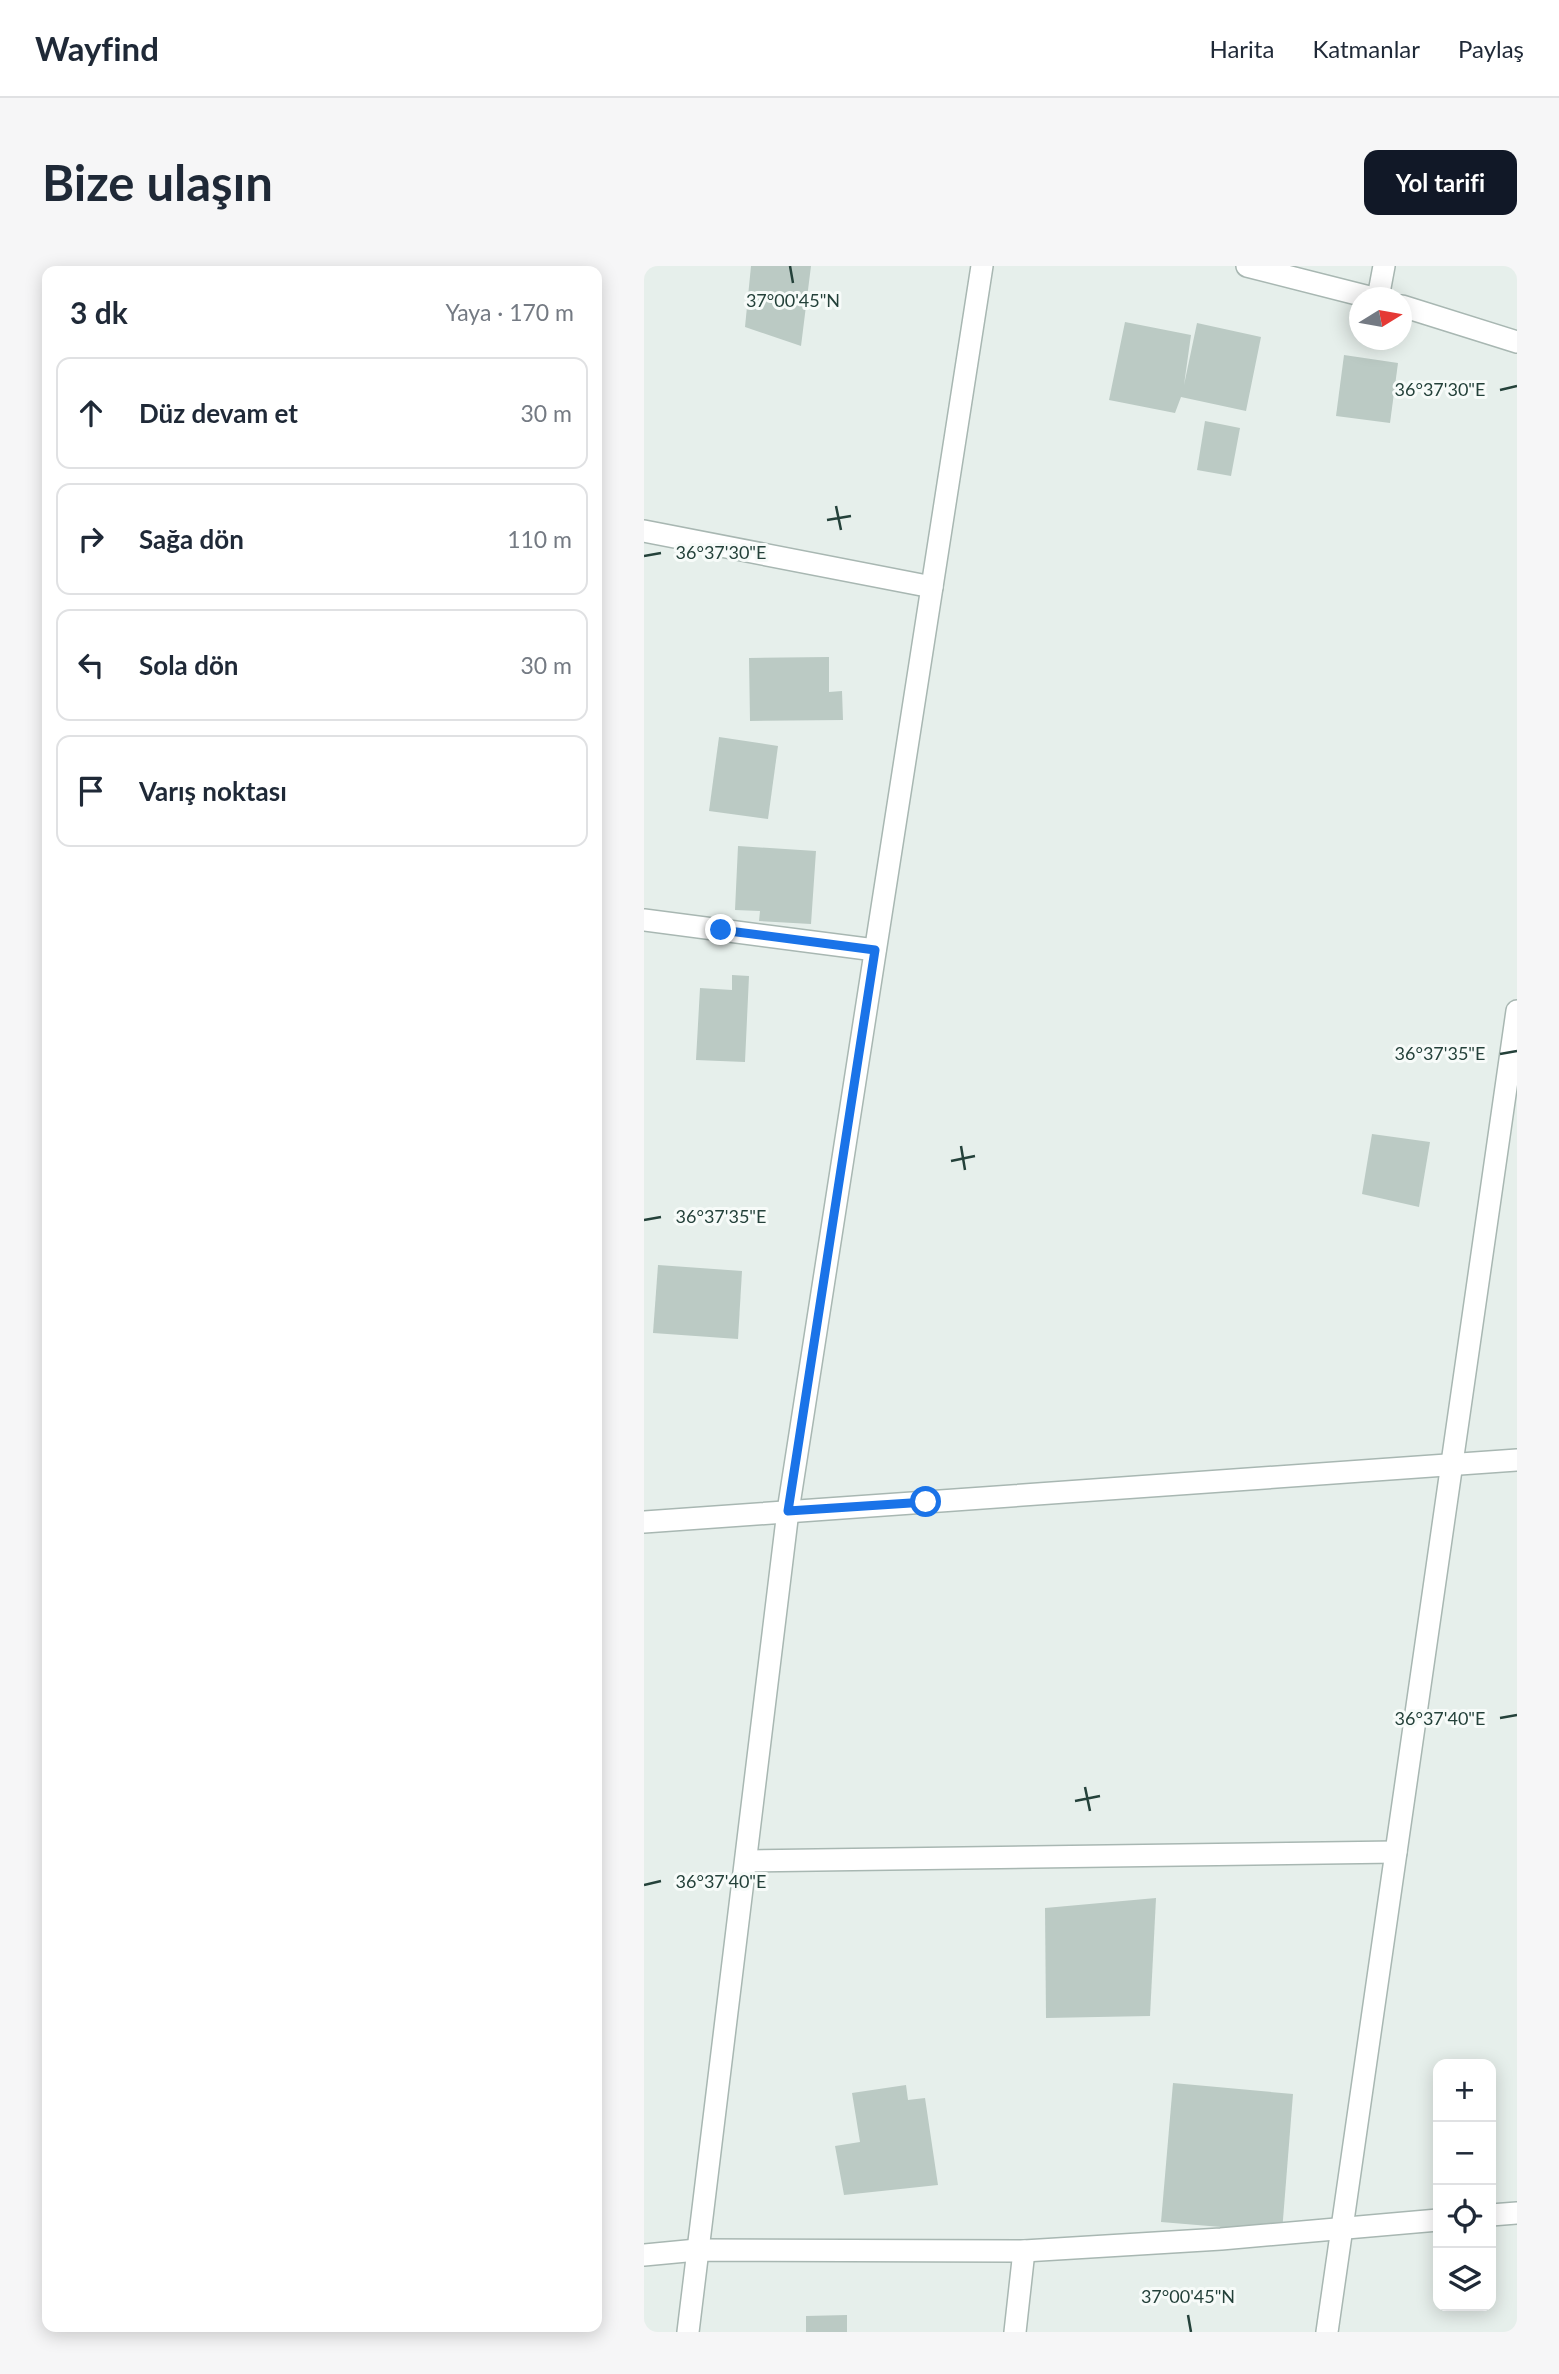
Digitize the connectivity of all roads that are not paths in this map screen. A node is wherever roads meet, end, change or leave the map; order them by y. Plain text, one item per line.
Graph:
1 (982, 266) edge
2 (1247, 266) edge
3 (1384, 266) edge
4 (1380, 287) edge
5 (1349, 292) edge
6 (1412, 309) edge
7 (1517, 342) edge
8 (644, 531) edge
9 (932, 587) junction
10 (644, 920) edge
11 (875, 950) junction
12 (1517, 1011) edge
13 (1517, 1460) edge
14 (1451, 1465) junction
15 (788, 1511) junction
16 (644, 1522) edge
17 (1396, 1852) junction
18 (746, 1861) junction
19 (1517, 2213) edge
20 (1496, 2215) edge
21 (1433, 2220) edge
22 (1342, 2229) junction
23 (697, 2250) junction
24 (1024, 2250) junction
25 (644, 2255) edge
26 (688, 2332) edge
27 (1015, 2332) edge
28 (1327, 2332) edge

1 - 9 street
2 - 5 street
3 - 4 street
6 - 7 street
8 - 9 street
9 - 11 street
10 - 11 street
11 - 15 street
12 - 14 street
13 - 14 street
14 - 15 street
14 - 17 street
15 - 16 street
15 - 18 street
17 - 18 street
17 - 22 street
18 - 23 street
19 - 20 street
21 - 22 street
22 - 24 street
22 - 28 street
23 - 24 street
23 - 25 street
23 - 26 street
24 - 27 street

